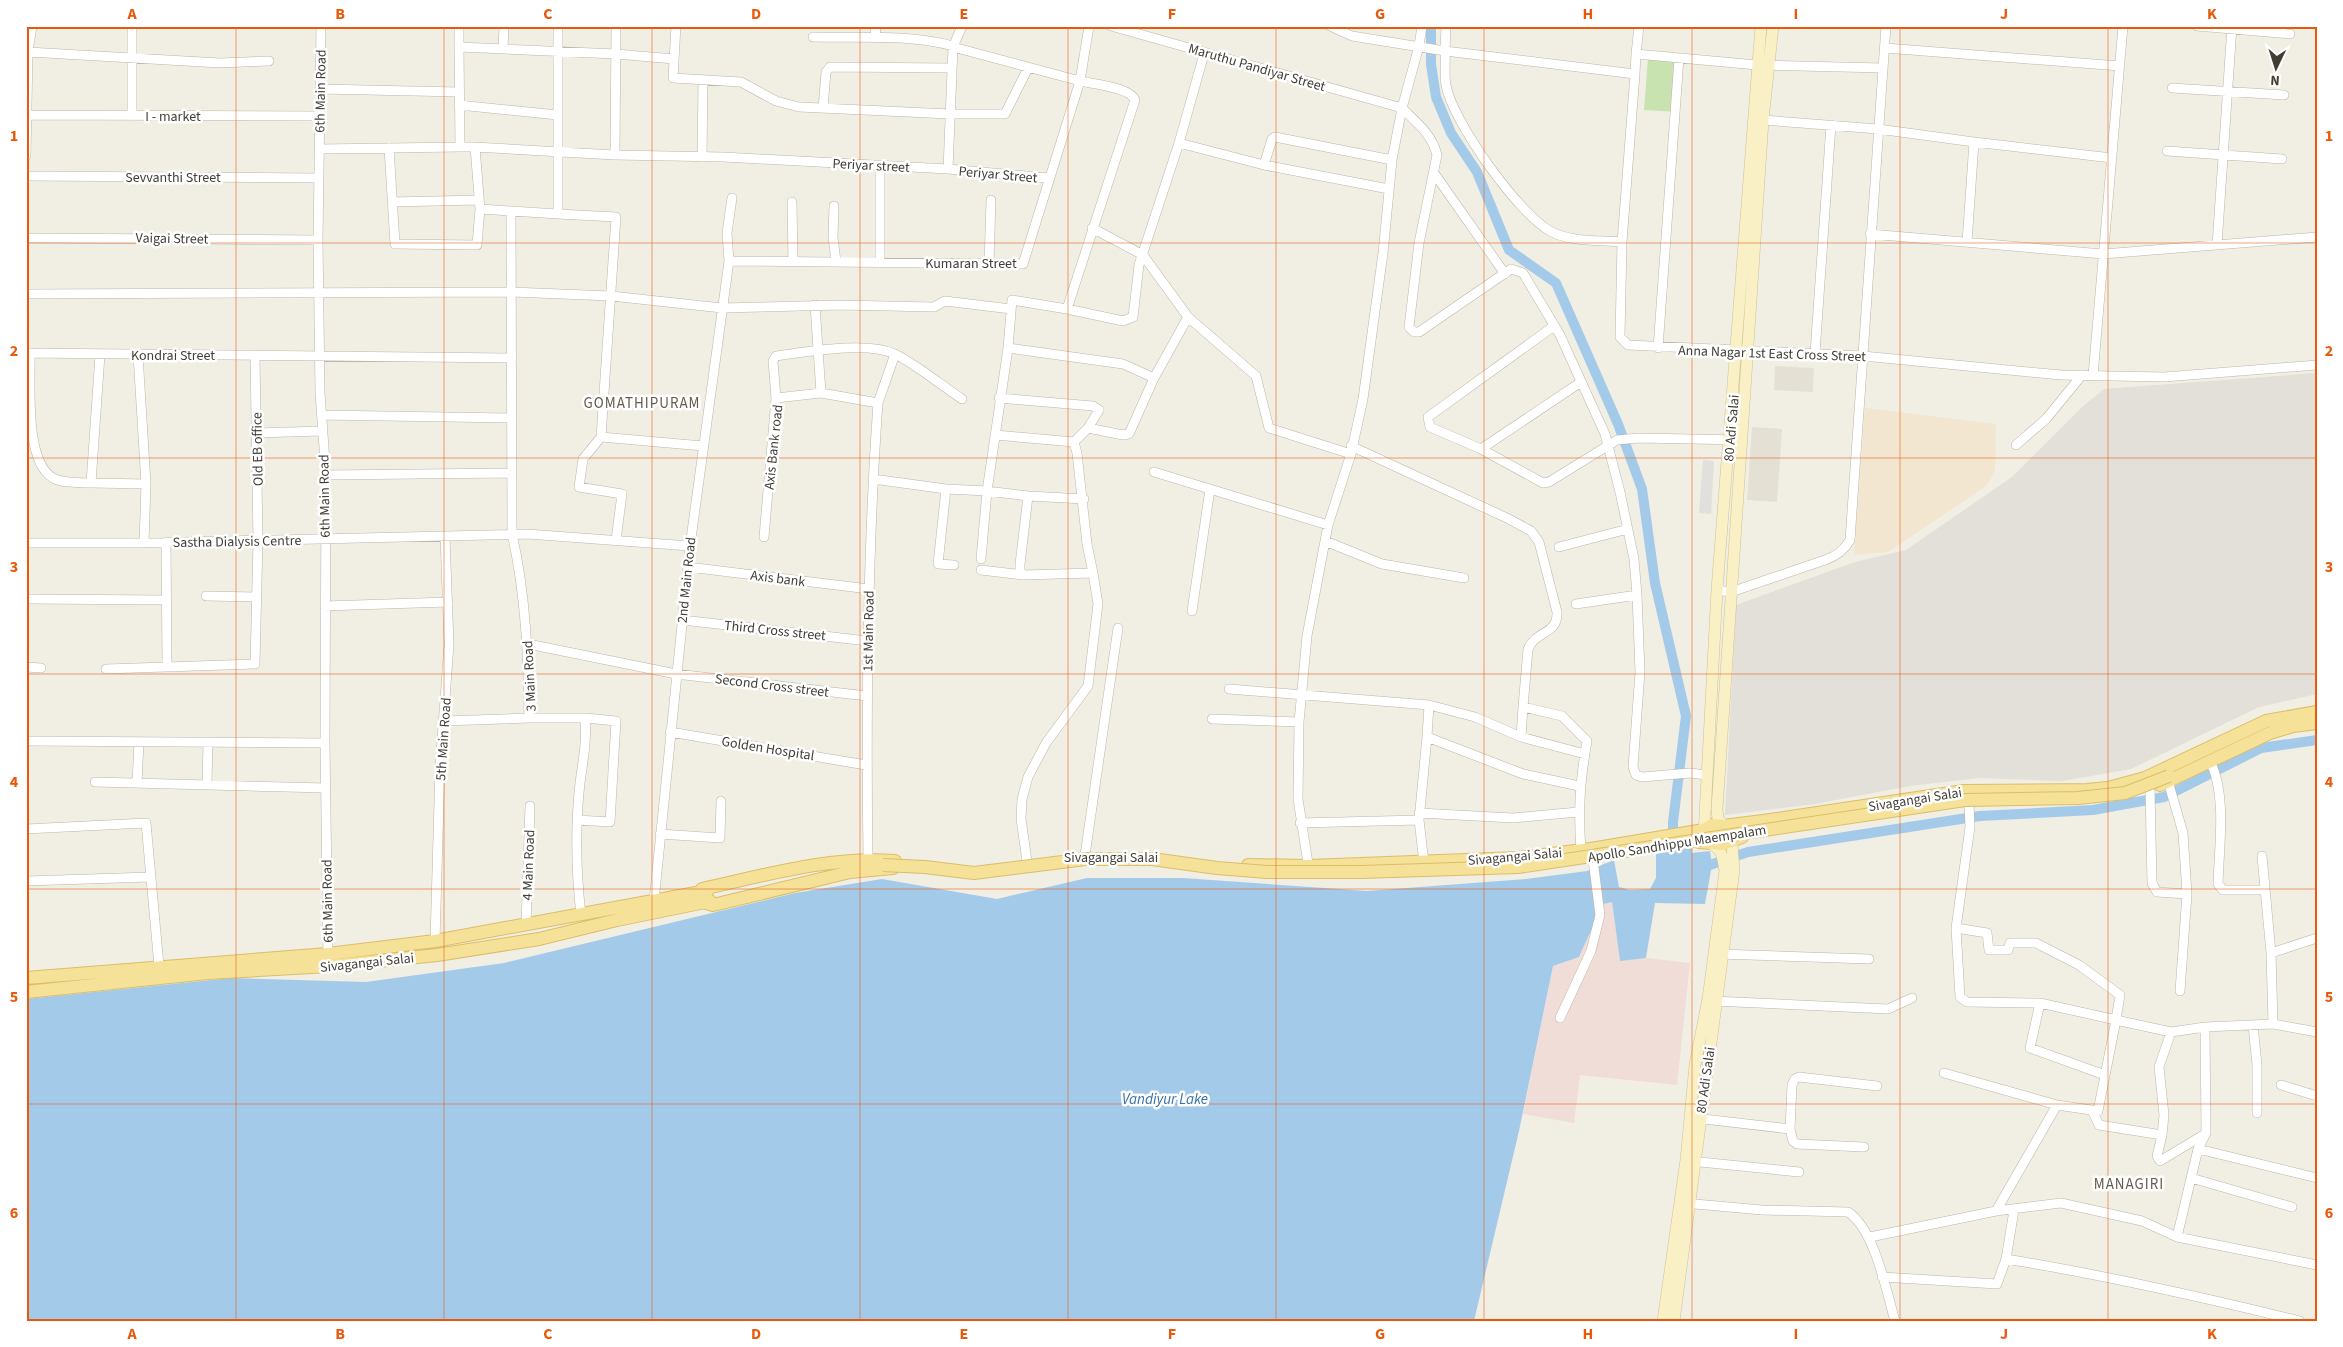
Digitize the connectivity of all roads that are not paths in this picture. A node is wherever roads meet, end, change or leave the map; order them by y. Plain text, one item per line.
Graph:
1 (32, 26) edge
2 (132, 26) edge
3 (321, 26) edge
4 (459, 26) edge
5 (504, 26) edge
6 (558, 26) edge
7 (616, 26) edge
8 (676, 26) edge
9 (876, 26) edge
10 (962, 26) edge
11 (1088, 26) edge
12 (1111, 26) edge
13 (1330, 26) edge
14 (1422, 26) edge
15 (1446, 26) edge
16 (1639, 26) edge
17 (1761, 26) edge
18 (1773, 26) edge
19 (1886, 26) edge
20 (2123, 26) edge
21 (2197, 26) edge
22 (2232, 28) edge
23 (2290, 34) dead end
24 (813, 37) dead end
25 (875, 38) junction
26 (1421, 46) junction
27 (459, 47) junction
28 (953, 47) junction
29 (1885, 48) junction
30 (504, 49) junction
31 (1443, 50) junction
32 (558, 51) junction
33 (27, 52) edge
34 (616, 54) junction
35 (1204, 54) junction
36 (1636, 54) junction
37 (131, 58) junction
38 (1679, 58) junction
39 (674, 59) junction
40 (269, 61) dead end
41 (1762, 64) junction
42 (2120, 66) junction
43 (952, 68) junction
44 (1028, 68) junction
45 (1883, 68) junction
46 (1634, 74) junction
47 (703, 80) junction
48 (1080, 81) junction
49 (2172, 88) dead end
50 (320, 89) junction
51 (2227, 91) junction
52 (459, 92) junction
53 (2284, 95) dead end
54 (459, 105) junction
55 (823, 108) junction
56 (1402, 108) junction
57 (950, 114) junction
58 (27, 115) edge
59 (558, 115) junction
60 (132, 116) junction
61 (320, 116) junction
62 (1762, 120) junction
63 (1831, 125) junction
64 (1878, 129) junction
65 (1974, 142) junction
66 (1178, 143) junction
67 (475, 146) junction
68 (460, 147) junction
69 (389, 148) junction
70 (319, 149) junction
71 (558, 150) junction
72 (2167, 151) dead end
73 (615, 155) junction
74 (2223, 155) junction
75 (26, 156) edge
76 (702, 157) junction
77 (2112, 158) junction
78 (2282, 159) dead end
79 (1392, 160) junction
80 (880, 165) junction
81 (1264, 165) junction
82 (948, 169) junction
83 (1434, 172) junction
84 (26, 176) edge
85 (319, 178) junction
86 (1048, 178) junction
87 (1390, 189) junction
88 (732, 198) dead end
89 (991, 200) dead end
90 (392, 202) junction
91 (792, 202) dead end
92 (479, 205) junction
93 (834, 206) dead end
94 (511, 211) junction
95 (558, 214) junction
96 (1092, 228) junction
97 (1870, 234) junction
98 (2317, 237) edge
99 (26, 238) edge
100 (318, 240) junction
101 (1622, 242) junction
102 (1967, 242) junction
103 (2217, 245) junction
104 (2103, 254) junction
105 (1143, 255) junction
106 (728, 261) junction
107 (793, 262) junction
108 (836, 262) junction
109 (880, 263) junction
110 (989, 264) junction
111 (1505, 274) junction
112 (319, 292) junction
113 (512, 292) junction
114 (26, 294) edge
115 (611, 296) junction
116 (815, 305) junction
117 (722, 308) junction
118 (1011, 309) junction
119 (1067, 309) junction
120 (1188, 317) junction
121 (1554, 326) junction
122 (1008, 348) junction
123 (1658, 348) junction
124 (818, 350) junction
125 (1743, 350) junction
126 (28, 353) edge
127 (1815, 353) junction
128 (895, 354) junction
129 (100, 355) junction
130 (138, 355) junction
131 (256, 356) junction
132 (320, 356) junction
133 (1863, 356) junction
134 (512, 358) junction
135 (2317, 365) edge
136 (2082, 375) junction
137 (2093, 376) junction
138 (1154, 378) junction
139 (1581, 382) junction
140 (821, 393) junction
141 (776, 398) junction
142 (999, 398) junction
143 (962, 399) dead end
144 (878, 403) junction
145 (321, 415) junction
146 (512, 418) junction
147 (1088, 428) junction
148 (322, 431) junction
149 (256, 433) junction
150 (995, 435) junction
151 (601, 437) junction
152 (1730, 440) junction
153 (1743, 440) junction
154 (1074, 442) junction
155 (2016, 445) dead end
156 (703, 446) junction
157 (1609, 446) junction
158 (1481, 449) junction
159 (1351, 450) junction
160 (1154, 472) dead end
161 (512, 473) junction
162 (326, 475) junction
163 (873, 479) junction
164 (92, 483) junction
165 (146, 484) junction
166 (946, 489) junction
167 (1210, 489) junction
168 (987, 491) junction
169 (1028, 496) junction
170 (1084, 499) junction
171 (1328, 525) junction
172 (1628, 529) junction
173 (512, 534) junction
174 (445, 536) junction
175 (764, 537) dead end
176 (326, 540) junction
177 (616, 540) junction
178 (258, 541) junction
179 (1325, 541) junction
180 (26, 542) edge
181 (166, 542) junction
182 (144, 543) junction
183 (690, 546) junction
184 (1559, 547) dead end
185 (981, 558) dead end
186 (954, 565) dead end
187 (688, 567) junction
188 (981, 570) dead end
189 (1093, 574) junction
190 (1023, 575) junction
191 (1464, 578) dead end
192 (869, 589) junction
193 (1717, 590) junction
194 (1730, 592) junction
195 (1637, 595) junction
196 (206, 596) dead end
197 (257, 598) junction
198 (26, 599) edge
199 (166, 600) junction
200 (448, 602) junction
201 (1576, 604) dead end
202 (325, 606) junction
203 (1192, 611) dead end
204 (682, 620) junction
205 (1118, 628) dead end
206 (868, 641) junction
207 (528, 644) junction
208 (167, 665) junction
209 (26, 668) edge
210 (41, 668) dead end
211 (106, 669) dead end
212 (676, 674) junction
213 (1229, 689) dead end
214 (1301, 695) junction
215 (867, 696) junction
216 (1429, 705) junction
217 (1523, 707) junction
218 (2317, 712) edge
219 (529, 718) junction
220 (585, 718) junction
221 (1212, 719) dead end
222 (444, 721) junction
223 (1299, 722) junction
224 (2317, 723) edge
225 (670, 732) junction
226 (1427, 737) junction
227 (1521, 737) junction
228 (26, 741) edge
229 (139, 742) junction
230 (208, 742) junction
231 (325, 743) junction
232 (1585, 754) junction
233 (2210, 761) junction
234 (866, 765) junction
235 (1707, 775) junction
236 (2169, 781) junction
237 (95, 782) dead end
238 (137, 784) junction
239 (207, 784) junction
240 (1579, 786) junction
241 (326, 788) junction
242 (2150, 794) junction
243 (721, 801) dead end
244 (530, 806) dead end
245 (1969, 807) junction
246 (1578, 812) junction
247 (1419, 816) junction
248 (578, 820) junction
249 (1300, 823) junction
250 (1723, 826) junction
251 (26, 829) edge
252 (660, 834) junction
253 (1697, 836) junction
254 (1729, 848) junction
255 (1588, 853) junction
256 (1085, 855) junction
257 (2262, 856) dead end
258 (868, 859) junction
259 (1027, 861) junction
260 (883, 863) joint
261 (1424, 863) junction
262 (1309, 870) junction
263 (150, 877) junction
264 (26, 881) edge
265 (2265, 890) junction
266 (2187, 894) junction
267 (701, 898) junction
268 (654, 901) junction
269 (582, 915) junction
270 (526, 925) junction
271 (1956, 928) junction
272 (2317, 938) edge
273 (435, 941) junction
274 (2271, 953) junction
275 (1717, 954) junction
276 (1869, 959) dead end
277 (328, 960) junction
278 (159, 966) junction
279 (26, 978) edge
280 (2180, 991) dead end
281 (26, 992) edge
282 (1912, 998) dead end
283 (1712, 1001) junction
284 (2040, 1003) junction
285 (1560, 1018) dead end
286 (2116, 1020) junction
287 (2253, 1024) junction
288 (2273, 1024) junction
289 (2205, 1026) junction
290 (2171, 1032) junction
291 (2317, 1032) edge
292 (1944, 1073) dead end
293 (2105, 1075) junction
294 (2281, 1085) dead end
295 (1877, 1086) dead end
296 (2317, 1096) edge
297 (2057, 1106) junction
298 (2092, 1110) junction
299 (2257, 1112) dead end
300 (1695, 1118) junction
301 (1790, 1129) junction
302 (2206, 1133) junction
303 (2162, 1135) junction
304 (1864, 1146) dead end
305 (2198, 1149) junction
306 (1690, 1161) junction
307 (1799, 1172) dead end
308 (2191, 1178) junction
309 (2317, 1178) edge
310 (1684, 1203) junction
311 (2292, 1208) dead end
312 (2014, 1210) junction
313 (1996, 1211) junction
314 (1870, 1236) junction
315 (2177, 1237) junction
316 (2006, 1259) junction
317 (2317, 1265) edge
318 (1882, 1277) junction
319 (1663, 1321) edge
320 (1674, 1321) edge
321 (1895, 1321) edge
322 (2300, 1321) edge

1 - 33 street
2 - 37 street, I - market
3 - 50 street, 6th Main Road
4 - 27 street
5 - 30 street
6 - 32 street
7 - 34 street
8 - 39 street
9 - 25 street
10 - 28 street
11 - 48 street
12 - 35 street, Maruthu Pandiyar Street
13 - 26 street
14 - 26 street
15 - 31 street
16 - 36 street, Anna Nagar 1st East Cross Street
17 - 41 main road, 80 Adi Salai
18 - 41 main road, 80 Adi Salai
19 - 29 street
20 - 42 street
21 - 22 street
22 - 23 street
22 - 51 street
24 - 25 street
25 - 28 street
26 - 31 street
26 - 56 street
27 - 30 street
27 - 52 street
28 - 43 street, Periyar street
28 - 44 street
29 - 42 street
29 - 45 street
30 - 32 street
31 - 46 street
31 - 101 street
32 - 34 street
32 - 59 street
33 - 37 street
33 - 58 street
34 - 39 street
34 - 73 street
35 - 56 street, Maruthu Pandiyar Street
35 - 66 street
36 - 38 street
36 - 46 street, Anna Nagar 1st East Cross Street
37 - 40 street
37 - 60 street, I - market
38 - 41 street
38 - 123 street
39 - 47 street
41 - 45 street
41 - 62 main road, 80 Adi Salai
41 - 125 main road, 80 Adi Salai
42 - 77 street
43 - 55 street
43 - 57 street, Periyar street
44 - 48 street
44 - 57 street
45 - 64 street
46 - 101 street, Anna Nagar 1st East Cross Street
47 - 55 street
47 - 76 street
48 - 86 street, Kumaran Street
48 - 96 street
49 - 51 street
50 - 52 street
50 - 61 street, 6th Main Road
51 - 53 street
51 - 74 street
52 - 54 street
54 - 59 street
54 - 68 street
55 - 57 street
56 - 79 street
56 - 83 street
57 - 82 street, Periyar street
58 - 60 street, I - market
58 - 75 street
59 - 71 street
60 - 61 street, I - market
61 - 70 street, 6th Main Road
62 - 63 street
62 - 125 main road, 80 Adi Salai
63 - 64 street
63 - 127 street
64 - 65 street
64 - 97 street
65 - 77 street
65 - 102 street
66 - 81 street
66 - 105 street
67 - 68 street, Periyar street
67 - 71 street, Periyar street
67 - 92 street
68 - 69 street, Periyar street
69 - 70 street, Periyar street
69 - 90 street
70 - 85 street, 6th Main Road
71 - 73 street, Periyar street
71 - 95 street
72 - 74 street
73 - 76 street, Periyar street
74 - 78 street
74 - 103 street
76 - 80 street, Periyar street
77 - 104 street
79 - 81 street
79 - 87 street
80 - 82 street, Periyar street
80 - 109 street
81 - 87 street
82 - 86 street, Periyar Street
83 - 111 street
83 - 111 street
84 - 85 street, Sevvanthi Street
85 - 100 street, 6th Main Road
86 - 110 street, Kumaran Street
87 - 159 street
88 - 106 street, 2nd Main Road
89 - 110 street
90 - 92 street
90 - 92 street
91 - 107 street
92 - 94 street
93 - 108 street
94 - 95 street
94 - 113 street, 3 Main Road
95 - 115 street
96 - 105 street
96 - 119 street
97 - 102 street
97 - 133 street
98 - 103 street
99 - 100 street, Vaigai Street
100 - 112 street, 6th Main Road
101 - 123 street, Anna Nagar 1st East Cross Street
102 - 104 street
103 - 104 street
104 - 137 street
105 - 119 street
105 - 120 street
106 - 107 street, Kumaran Street
106 - 117 street, 2nd Main Road
107 - 108 street, Kumaran Street
108 - 109 street, Kumaran Street
109 - 110 street, Kumaran Street
111 - 121 street
112 - 113 street
112 - 114 street
112 - 132 street, 6th Main Road
113 - 115 street
113 - 134 street, 3 Main Road
115 - 117 street
115 - 151 street
116 - 117 street
116 - 118 street
116 - 124 street
117 - 156 street, 2nd Main Road
118 - 119 street
118 - 122 street
120 - 138 street
120 - 159 street
121 - 139 street
121 - 158 street
122 - 138 street
122 - 142 street
123 - 125 street, Anna Nagar 1st East Cross Street
124 - 128 street
124 - 140 street
124 - 141 street
125 - 127 street, Anna Nagar 1st East Cross Street
125 - 152 main road, 80 Adi Salai
125 - 153 main road, 80 Adi Salai
126 - 129 street, Kondrai Street
126 - 164 street
127 - 133 street, Anna Nagar 1st East Cross Street
128 - 143 street
128 - 144 street, 1st Main Road
129 - 130 street, Kondrai Street
129 - 164 street
130 - 131 street, Kondrai Street
130 - 165 street
131 - 132 street, Kondrai Street
131 - 149 street, Old EB office
132 - 134 street, Kondrai Street
132 - 145 street, 6th Main Road
133 - 136 street, Anna Nagar 1st East Cross Street
133 - 194 street
134 - 146 street, 3 Main Road
135 - 137 street, Anna Nagar 1st East Cross Street
136 - 137 street, Anna Nagar 1st East Cross Street
136 - 155 street
138 - 147 street
139 - 157 street
139 - 158 street
140 - 141 street, Axis Bank road
140 - 144 street, Axis Bank road
141 - 175 street, Axis Bank road
142 - 147 street
142 - 150 street
144 - 163 street, 1st Main Road
145 - 146 street
145 - 148 street, 6th Main Road
146 - 161 street, 3 Main Road
147 - 154 street
148 - 149 street
148 - 162 street, 6th Main Road
149 - 178 street, Old EB office
150 - 154 street
150 - 168 street
151 - 156 street
151 - 177 street
152 - 153 street
152 - 157 street
152 - 193 main road, 80 Adi Salai
153 - 194 main road, 80 Adi Salai
154 - 170 street
156 - 183 street, 2nd Main Road
157 - 158 street
157 - 172 street
159 - 171 street
159 - 217 street
160 - 167 street
161 - 162 street
161 - 173 street, 3 Main Road
162 - 176 street, 6th Main Road
163 - 166 street
163 - 192 street, 1st Main Road
164 - 165 street
165 - 182 street
166 - 168 street
166 - 186 street
167 - 171 street
167 - 203 street
168 - 169 street
168 - 185 street
169 - 170 street
169 - 190 street
170 - 189 street
171 - 179 street
172 - 184 street
172 - 195 street
173 - 174 street, Sastha Dialysis Centre
173 - 177 street, Sastha Dialysis Centre
173 - 207 street, 3 Main Road
174 - 176 street, Sastha Dialysis Centre
174 - 200 street, 5th Main Road
176 - 178 street, Sastha Dialysis Centre
176 - 202 street, 6th Main Road
177 - 183 street, Sastha Dialysis Centre
178 - 181 street, Sastha Dialysis Centre
178 - 197 street, Old EB office
179 - 191 street
179 - 214 street
180 - 182 street, Sastha Dialysis Centre
181 - 182 street, Sastha Dialysis Centre
181 - 199 street
183 - 187 street, 2nd Main Road
187 - 192 street, Axis bank
187 - 204 street, 2nd Main Road
188 - 190 street
189 - 190 street
189 - 259 street
192 - 206 street, 1st Main Road
193 - 194 street
193 - 235 main road, 80 Adi Salai
194 - 250 main road, 80 Adi Salai
195 - 201 street
195 - 235 street
196 - 197 street
197 - 208 street, Old EB office
198 - 199 street
199 - 208 street
200 - 202 street
200 - 222 street, 5th Main Road
202 - 231 street, 6th Main Road
204 - 206 street, Third Cross street
204 - 212 street, 2nd Main Road
205 - 256 street
206 - 215 street, 1st Main Road
207 - 212 street, Second Cross street
207 - 219 street, 3 Main Road
208 - 211 street
209 - 210 street
212 - 215 street, Second Cross street
212 - 225 street, 2nd Main Road
213 - 214 street
214 - 216 street
214 - 223 street
215 - 234 street, 1st Main Road
216 - 226 street
216 - 227 street
217 - 227 street
217 - 232 street
218 - 250 main road, Sivagangai Salai
219 - 220 street, 3 Main Road
219 - 222 street
220 - 248 street
220 - 248 street, 3 Main Road
221 - 223 street
222 - 273 street, 5th Main Road
223 - 249 street
224 - 233 main road, Sivagangai Salai
225 - 234 street, Golden Hospital
225 - 252 street, 2nd Main Road
226 - 240 street
226 - 247 street
227 - 232 street
228 - 229 street
229 - 230 street
229 - 238 street
230 - 231 street
230 - 239 street
231 - 241 street, 6th Main Road
232 - 240 street
233 - 236 main road, Sivagangai Salai
233 - 265 street
234 - 258 street, 1st Main Road
235 - 253 main road, 80 Adi Salai
236 - 242 main road, Sivagangai Salai
236 - 260 main road, Apollo Sandhippu Maempalam, bridge
236 - 266 street
237 - 238 street
238 - 239 street
239 - 241 street
240 - 246 street
241 - 277 street, 6th Main Road
242 - 245 main road, Sivagangai Salai
242 - 266 street
243 - 252 street
244 - 270 street, 4 Main Road
245 - 254 main road, Sivagangai Salai
245 - 271 street
246 - 247 street
246 - 255 street
247 - 249 street
247 - 261 street
248 - 269 street
249 - 262 street
250 - 253 main road, Sivagangai Salai
250 - 254 main road, 80 Adi Salai
251 - 263 street
252 - 268 street, 2nd Main Road
253 - 254 main road, Sivagangai Salai
253 - 255 main road, Sivagangai Salai
254 - 275 main road, 80 Adi Salai
255 - 261 main road, Sivagangai Salai
255 - 262 main road, Sivagangai Salai
255 - 285 street
256 - 259 main road, Sivagangai Salai
256 - 262 main road, Sivagangai Salai
257 - 265 street
258 - 259 main road, Sivagangai Salai
258 - 267 main road, Sivagangai Salai
260 - 267 main road, Sivagangai Salai
261 - 262 main road, Sivagangai Salai
262 - 267 main road, Sivagangai Salai
263 - 264 street
263 - 278 street
265 - 274 street
266 - 280 street
267 - 268 main road, Sivagangai Salai
267 - 277 main road, Sivagangai Salai
268 - 269 main road, Sivagangai Salai
269 - 270 main road, Sivagangai Salai
270 - 273 main road, Sivagangai Salai
271 - 284 street
271 - 286 street
272 - 274 street
273 - 277 main road, Sivagangai Salai
274 - 288 street
275 - 276 street
275 - 283 main road, 80 Adi Salai
277 - 278 main road, Sivagangai Salai
277 - 281 main road, Sivagangai Salai
278 - 279 main road, Sivagangai Salai
282 - 283 street
283 - 300 main road, 80 Adi Salai
284 - 286 street
284 - 293 street
286 - 290 street
286 - 293 street
287 - 288 street
287 - 289 street
287 - 299 street
288 - 291 street
289 - 290 street
289 - 302 street
290 - 303 street
292 - 297 street
293 - 298 street
294 - 296 street
295 - 301 street
297 - 298 street
297 - 313 street
298 - 303 street
300 - 301 street
300 - 306 main road, 80 Adi Salai
301 - 304 street
302 - 303 street
302 - 305 street
305 - 308 street
305 - 309 street
306 - 307 street
306 - 310 main road, 80 Adi Salai
308 - 311 street
308 - 315 street
310 - 314 street
310 - 319 main road, 80 Adi Salai
310 - 320 main road, 80 Adi Salai
312 - 313 street
312 - 315 street
312 - 316 street
313 - 314 street
314 - 318 street
315 - 317 street
316 - 318 street
316 - 322 street
318 - 321 street

